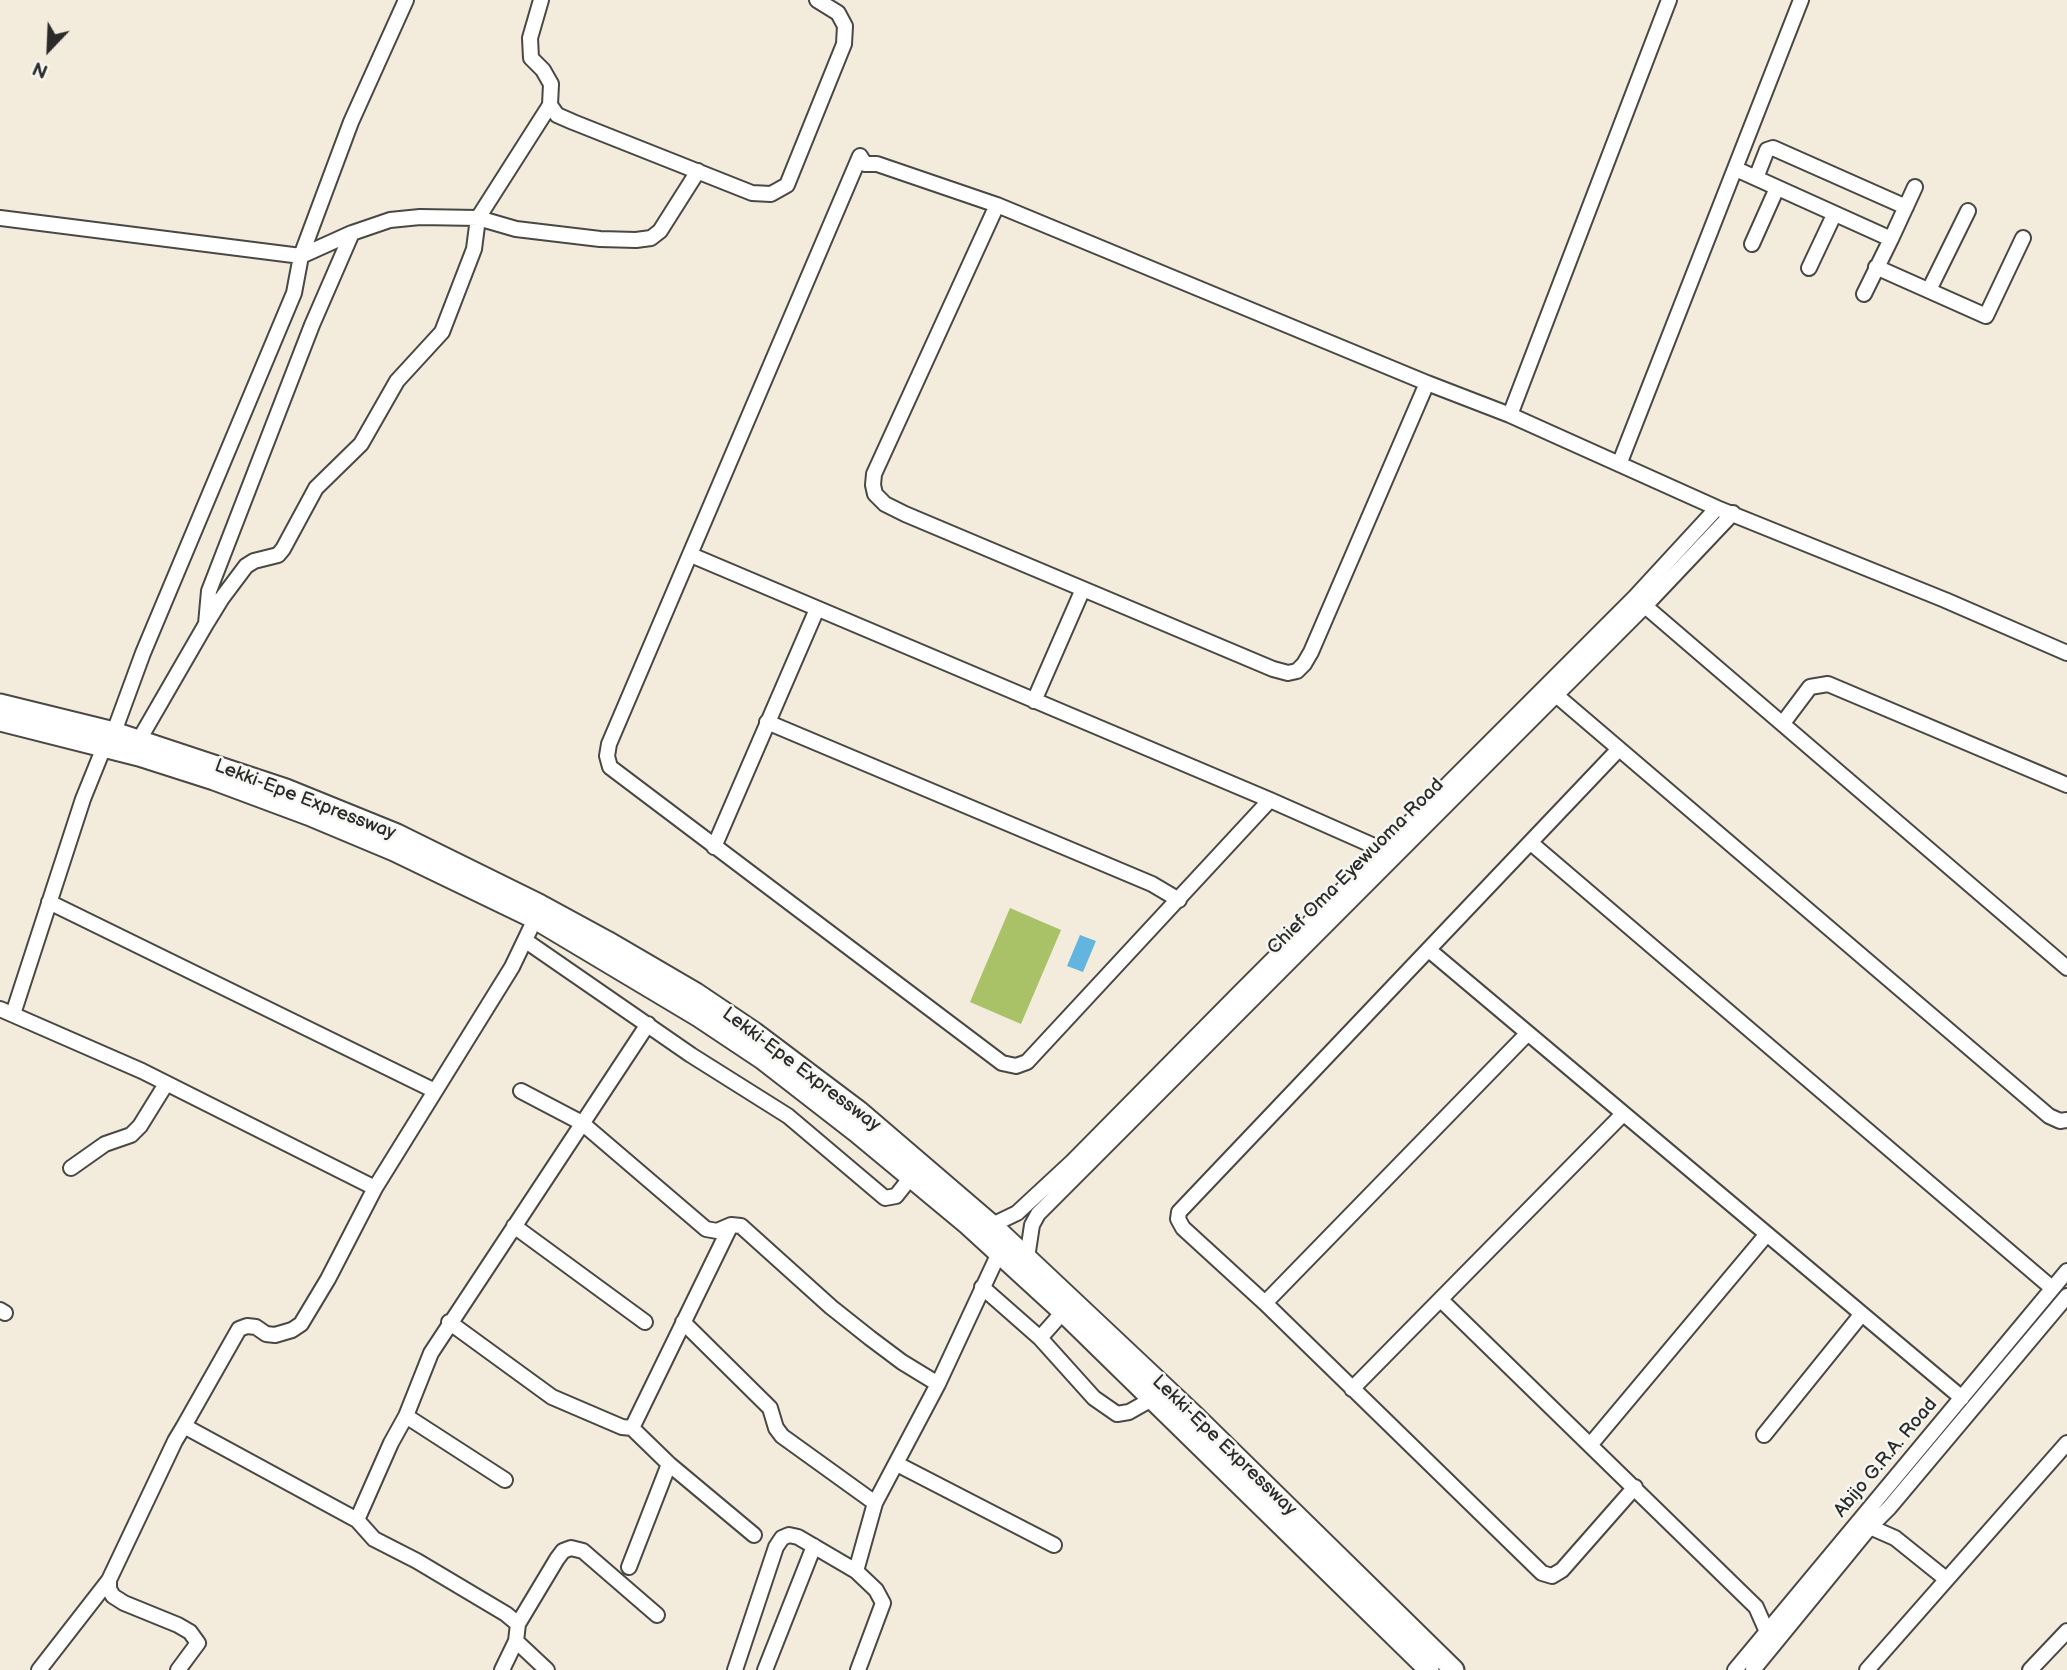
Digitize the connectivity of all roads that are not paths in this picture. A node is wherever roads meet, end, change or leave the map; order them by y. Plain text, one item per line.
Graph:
1 (406, 0) edge
2 (541, 0) edge
3 (817, 0) edge
4 (1669, 0) edge
5 (1801, 0) edge
6 (550, 105) junction
7 (1736, 169) junction
8 (698, 172) junction
9 (1756, 178) junction
10 (1915, 187) dead end
11 (1777, 188) junction
12 (997, 205) junction
13 (1906, 207) junction
14 (1968, 211) dead end
15 (1834, 215) junction
16 (0, 218) edge
17 (478, 218) junction
18 (352, 233) junction
19 (2023, 238) dead end
20 (1891, 239) junction
21 (1752, 244) dead end
22 (301, 256) junction
23 (1876, 267) junction
24 (1809, 268) dead end
25 (1929, 290) junction
26 (1864, 294) dead end
27 (1427, 383) junction
28 (1510, 415) junction
29 (1620, 462) junction
30 (1717, 508) junction
31 (1733, 513) junction
32 (691, 555) junction
33 (1083, 589) junction
34 (1640, 601) junction
35 (817, 609) junction
36 (206, 624) junction
37 (2067, 653) edge
38 (1556, 695) junction
39 (1034, 701) junction
40 (0, 704) edge
41 (0, 721) edge
42 (767, 722) junction
43 (1783, 723) junction
44 (109, 739) junction
45 (139, 740) junction
46 (1618, 750) junction
47 (2067, 785) edge
48 (1270, 800) junction
49 (1531, 843) junction
50 (714, 847) junction
51 (1387, 854) junction
52 (1179, 900) junction
53 (49, 902) junction
54 (536, 919) junction
55 (526, 941) junction
56 (581, 948) junction
57 (1429, 950) junction
58 (2067, 968) edge
59 (569, 969) junction
60 (6, 1011) edge
61 (648, 1024) junction
62 (1527, 1034) junction
63 (166, 1084) junction
64 (435, 1091) junction
65 (521, 1091) dead end
66 (1623, 1114) junction
67 (2067, 1120) edge
68 (582, 1123) junction
69 (71, 1168) dead end
70 (911, 1177) junction
71 (375, 1188) junction
72 (731, 1225) junction
73 (992, 1225) junction
74 (514, 1226) junction
75 (1768, 1234) junction
76 (999, 1252) junction
77 (1027, 1258) junction
78 (2067, 1271) edge
79 (982, 1287) junction
80 (2052, 1288) junction
81 (2067, 1296) edge
82 (1441, 1300) junction
83 (1265, 1303) junction
84 (1063, 1312) junction
85 (1861, 1315) junction
86 (449, 1322) junction
87 (645, 1322) dead end
88 (683, 1322) junction
89 (1040, 1338) junction
90 (938, 1384) junction
91 (1352, 1389) junction
92 (1962, 1398) junction
93 (1152, 1399) junction
94 (406, 1416) junction
95 (184, 1426) junction
96 (632, 1428) junction
97 (1764, 1435) dead end
98 (2067, 1443) edge
99 (1591, 1444) junction
100 (669, 1464) junction
101 (897, 1464) junction
102 (505, 1480) dead end
103 (1635, 1488) junction
104 (875, 1503) junction
105 (1889, 1508) junction
106 (356, 1520) junction
107 (1290, 1522) junction
108 (1870, 1527) junction
109 (754, 1535) dead end
110 (1895, 1538) junction
111 (1055, 1545) dead end
112 (814, 1546) junction
113 (629, 1567) dead end
114 (856, 1571) junction
115 (1946, 1579) junction
116 (109, 1580) junction
117 (1756, 1607) junction
118 (657, 1615) dead end
119 (1790, 1616) junction
120 (518, 1624) junction
121 (2067, 1630) edge
122 (1772, 1636) junction
123 (516, 1641) junction
124 (39, 1670) edge
125 (178, 1670) edge
126 (502, 1670) edge
127 (547, 1670) edge
128 (735, 1670) edge
129 (765, 1670) edge
130 (858, 1670) edge
131 (1429, 1670) edge
132 (1454, 1670) edge
133 (1735, 1670) edge
134 (1753, 1670) edge
135 (1867, 1670) edge
136 (2031, 1670) edge

1 - 22 street
2 - 6 street
3 - 8 street
4 - 28 street
5 - 7 street
6 - 8 street
6 - 17 street
7 - 9 street
7 - 29 street
8 - 17 street
9 - 11 street
9 - 13 street
10 - 13 street
11 - 15 street
11 - 21 street
12 - 27 street
12 - 32 street
12 - 33 street
13 - 20 street
14 - 25 street
15 - 20 street
15 - 24 street
16 - 22 street
17 - 18 street
17 - 36 street
18 - 22 street
18 - 36 street
19 - 25 street
20 - 23 street
22 - 44 street
23 - 25 street
23 - 26 street
27 - 28 street
27 - 33 street
28 - 29 street
29 - 30 street
30 - 31 street
30 - 34 street, Chief Oma Eyewuoma Road
31 - 34 street, Chief Oma Eyewuoma Road
31 - 37 street
32 - 35 street
32 - 50 street
33 - 39 street
34 - 38 street, Chief Oma Eyewuoma Road
34 - 43 street
34 - 51 street, Chief Oma Eyewuoma Road
35 - 39 street
35 - 42 street
36 - 45 street
38 - 46 street
38 - 51 street, Chief Oma Eyewuoma Road
39 - 48 street
40 - 44 highway, Lekki-Epe Expressway
41 - 44 highway, Lekki-Epe Expressway
42 - 50 street
42 - 52 street
43 - 47 street
43 - 58 street
44 - 45 highway, Lekki-Epe Expressway
44 - 53 street
44 - 54 highway, Lekki-Epe Expressway
45 - 73 highway, Lekki-Epe Expressway
46 - 49 street
46 - 67 street
48 - 51 street
48 - 52 street
49 - 57 street
49 - 80 street
50 - 52 street
51 - 73 street, Chief Oma Eyewuoma Road
51 - 77 street, Chief Oma Eyewuoma Road
53 - 60 street
53 - 64 street
54 - 55 street
54 - 56 highway, Lekki-Epe Expressway
55 - 59 street
55 - 64 street
56 - 59 street
56 - 70 highway, Lekki-Epe Expressway
57 - 62 street
57 - 83 street
59 - 61 street
60 - 63 street
61 - 68 street
61 - 70 street
62 - 66 street
62 - 83 street
63 - 69 street
63 - 71 street
64 - 71 street
65 - 68 street
66 - 75 street
66 - 82 street
68 - 72 street
68 - 74 street
70 - 76 highway, Lekki-Epe Expressway
71 - 95 street
72 - 88 street
72 - 90 street
73 - 77 highway, Lekki-Epe Expressway
74 - 86 street
74 - 87 street
75 - 85 street
75 - 99 street
76 - 79 street
76 - 84 highway, Lekki-Epe Expressway
77 - 107 highway, Lekki-Epe Expressway
78 - 80 street, Abijo G.R.A. Road
79 - 89 street
79 - 90 street
80 - 92 street, Abijo G.R.A. Road
81 - 105 street, Abijo G.R.A. Road
82 - 91 street
82 - 99 street
83 - 91 street
84 - 89 street
84 - 93 highway, Lekki-Epe Expressway
85 - 92 street
85 - 97 street
86 - 94 street
86 - 96 street
88 - 96 street
88 - 104 street
89 - 93 street
90 - 101 street
91 - 103 street
92 - 119 street, Abijo G.R.A. Road
93 - 107 highway, Lekki-Epe Expressway
94 - 102 street
94 - 106 street
95 - 106 street
95 - 116 street
96 - 100 street
98 - 115 street
99 - 103 street
100 - 109 street
100 - 113 street
101 - 104 street
101 - 111 street
103 - 117 street
104 - 114 street
105 - 108 street, Abijo G.R.A. Road
105 - 110 street
106 - 120 street
107 - 131 highway, Lekki-Epe Expressway
107 - 132 highway, Lekki-Epe Expressway
108 - 110 street
108 - 119 street, Abijo G.R.A. Road
110 - 115 street
112 - 114 street
112 - 128 street
112 - 129 street
114 - 130 street
115 - 135 street
116 - 124 street
116 - 125 street
117 - 119 street
117 - 122 street
118 - 120 street
119 - 122 street, Abijo G.R.A. Road
120 - 123 street
121 - 136 street
122 - 133 street, Abijo G.R.A. Road
122 - 134 street, Abijo G.R.A. Road
123 - 126 street
123 - 127 street

